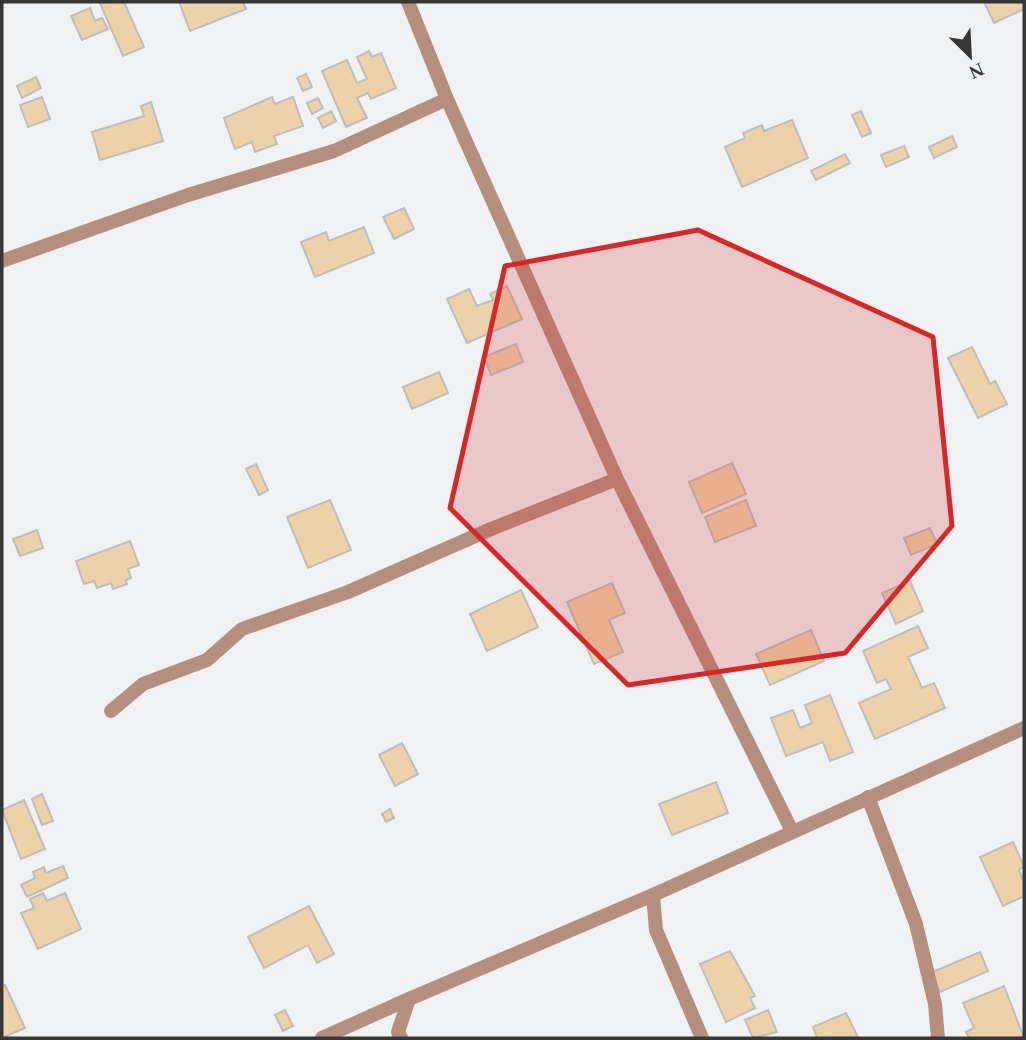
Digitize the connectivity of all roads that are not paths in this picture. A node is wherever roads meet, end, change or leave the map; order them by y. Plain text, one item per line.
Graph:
1 (408, 2) edge
2 (447, 99) junction
3 (2, 261) edge
4 (617, 479) junction
5 (111, 711) dead end
6 (1024, 727) edge
7 (868, 797) junction
8 (792, 831) junction
9 (653, 895) junction
10 (410, 999) junction
11 (322, 1038) edge
12 (401, 1038) edge
13 (702, 1038) edge
14 (938, 1038) edge

1 - 2 street
2 - 3 street
2 - 4 street
4 - 5 street
4 - 8 street
6 - 7 street
7 - 8 street
7 - 14 street
8 - 9 street
9 - 10 street
9 - 13 street
10 - 11 street
10 - 12 street

